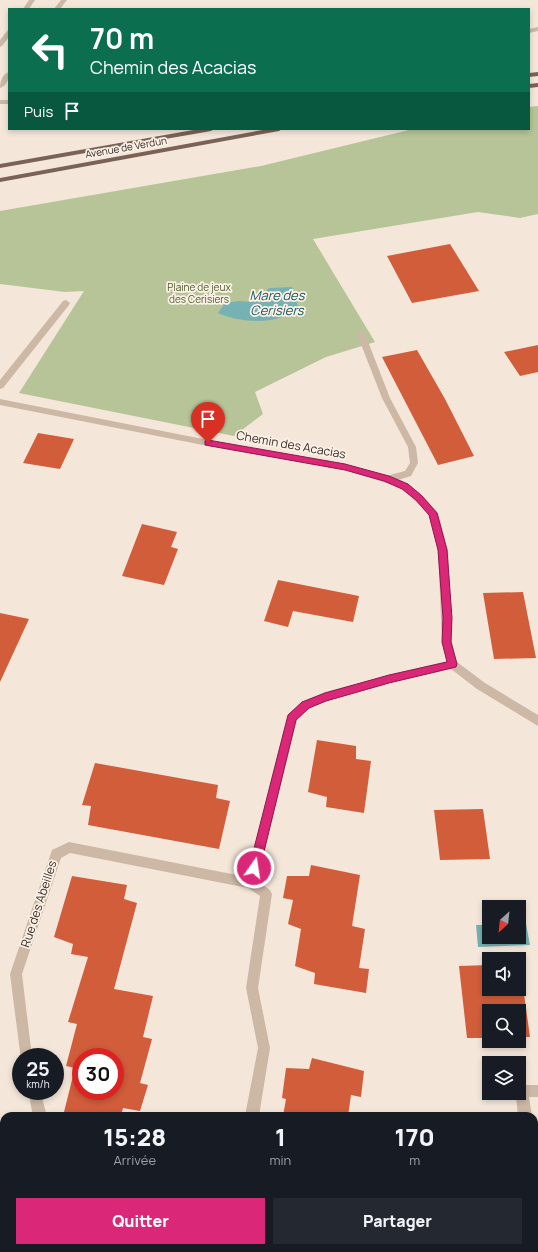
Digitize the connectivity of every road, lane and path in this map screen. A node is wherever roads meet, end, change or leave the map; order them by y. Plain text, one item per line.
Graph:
1 (64, 0) edge
2 (58, 8) edge
3 (8, 33) edge
4 (0, 45) edge
5 (8, 75) edge
6 (0, 86) edge
7 (205, 130) edge
8 (273, 130) edge
9 (0, 166) edge
10 (0, 180) edge
11 (66, 303) dead end
12 (361, 334) dead end
13 (0, 386) edge
14 (0, 402) edge
15 (386, 479) junction
16 (453, 664) junction
17 (538, 721) edge
18 (251, 883) junction
19 (25, 1048) edge
20 (526, 1091) edge
21 (538, 1091) edge
22 (36, 1100) edge
23 (522, 1100) edge
24 (39, 1112) edge
25 (253, 1112) edge
26 (524, 1112) edge

1 - 2 street
3 - 4 street
5 - 6 street
7 - 9 main road, Avenue de Verdun
8 - 10 main road, Avenue de Verdun
11 - 13 street
12 - 15 street
14 - 15 street, Chemin des Acacias
15 - 16 street, Chemin des Acacias
16 - 17 street
16 - 18 street
18 - 19 street, Rue des Abeilles
18 - 25 street, Rue des Abeilles
20 - 21 street
22 - 24 street
23 - 26 street

